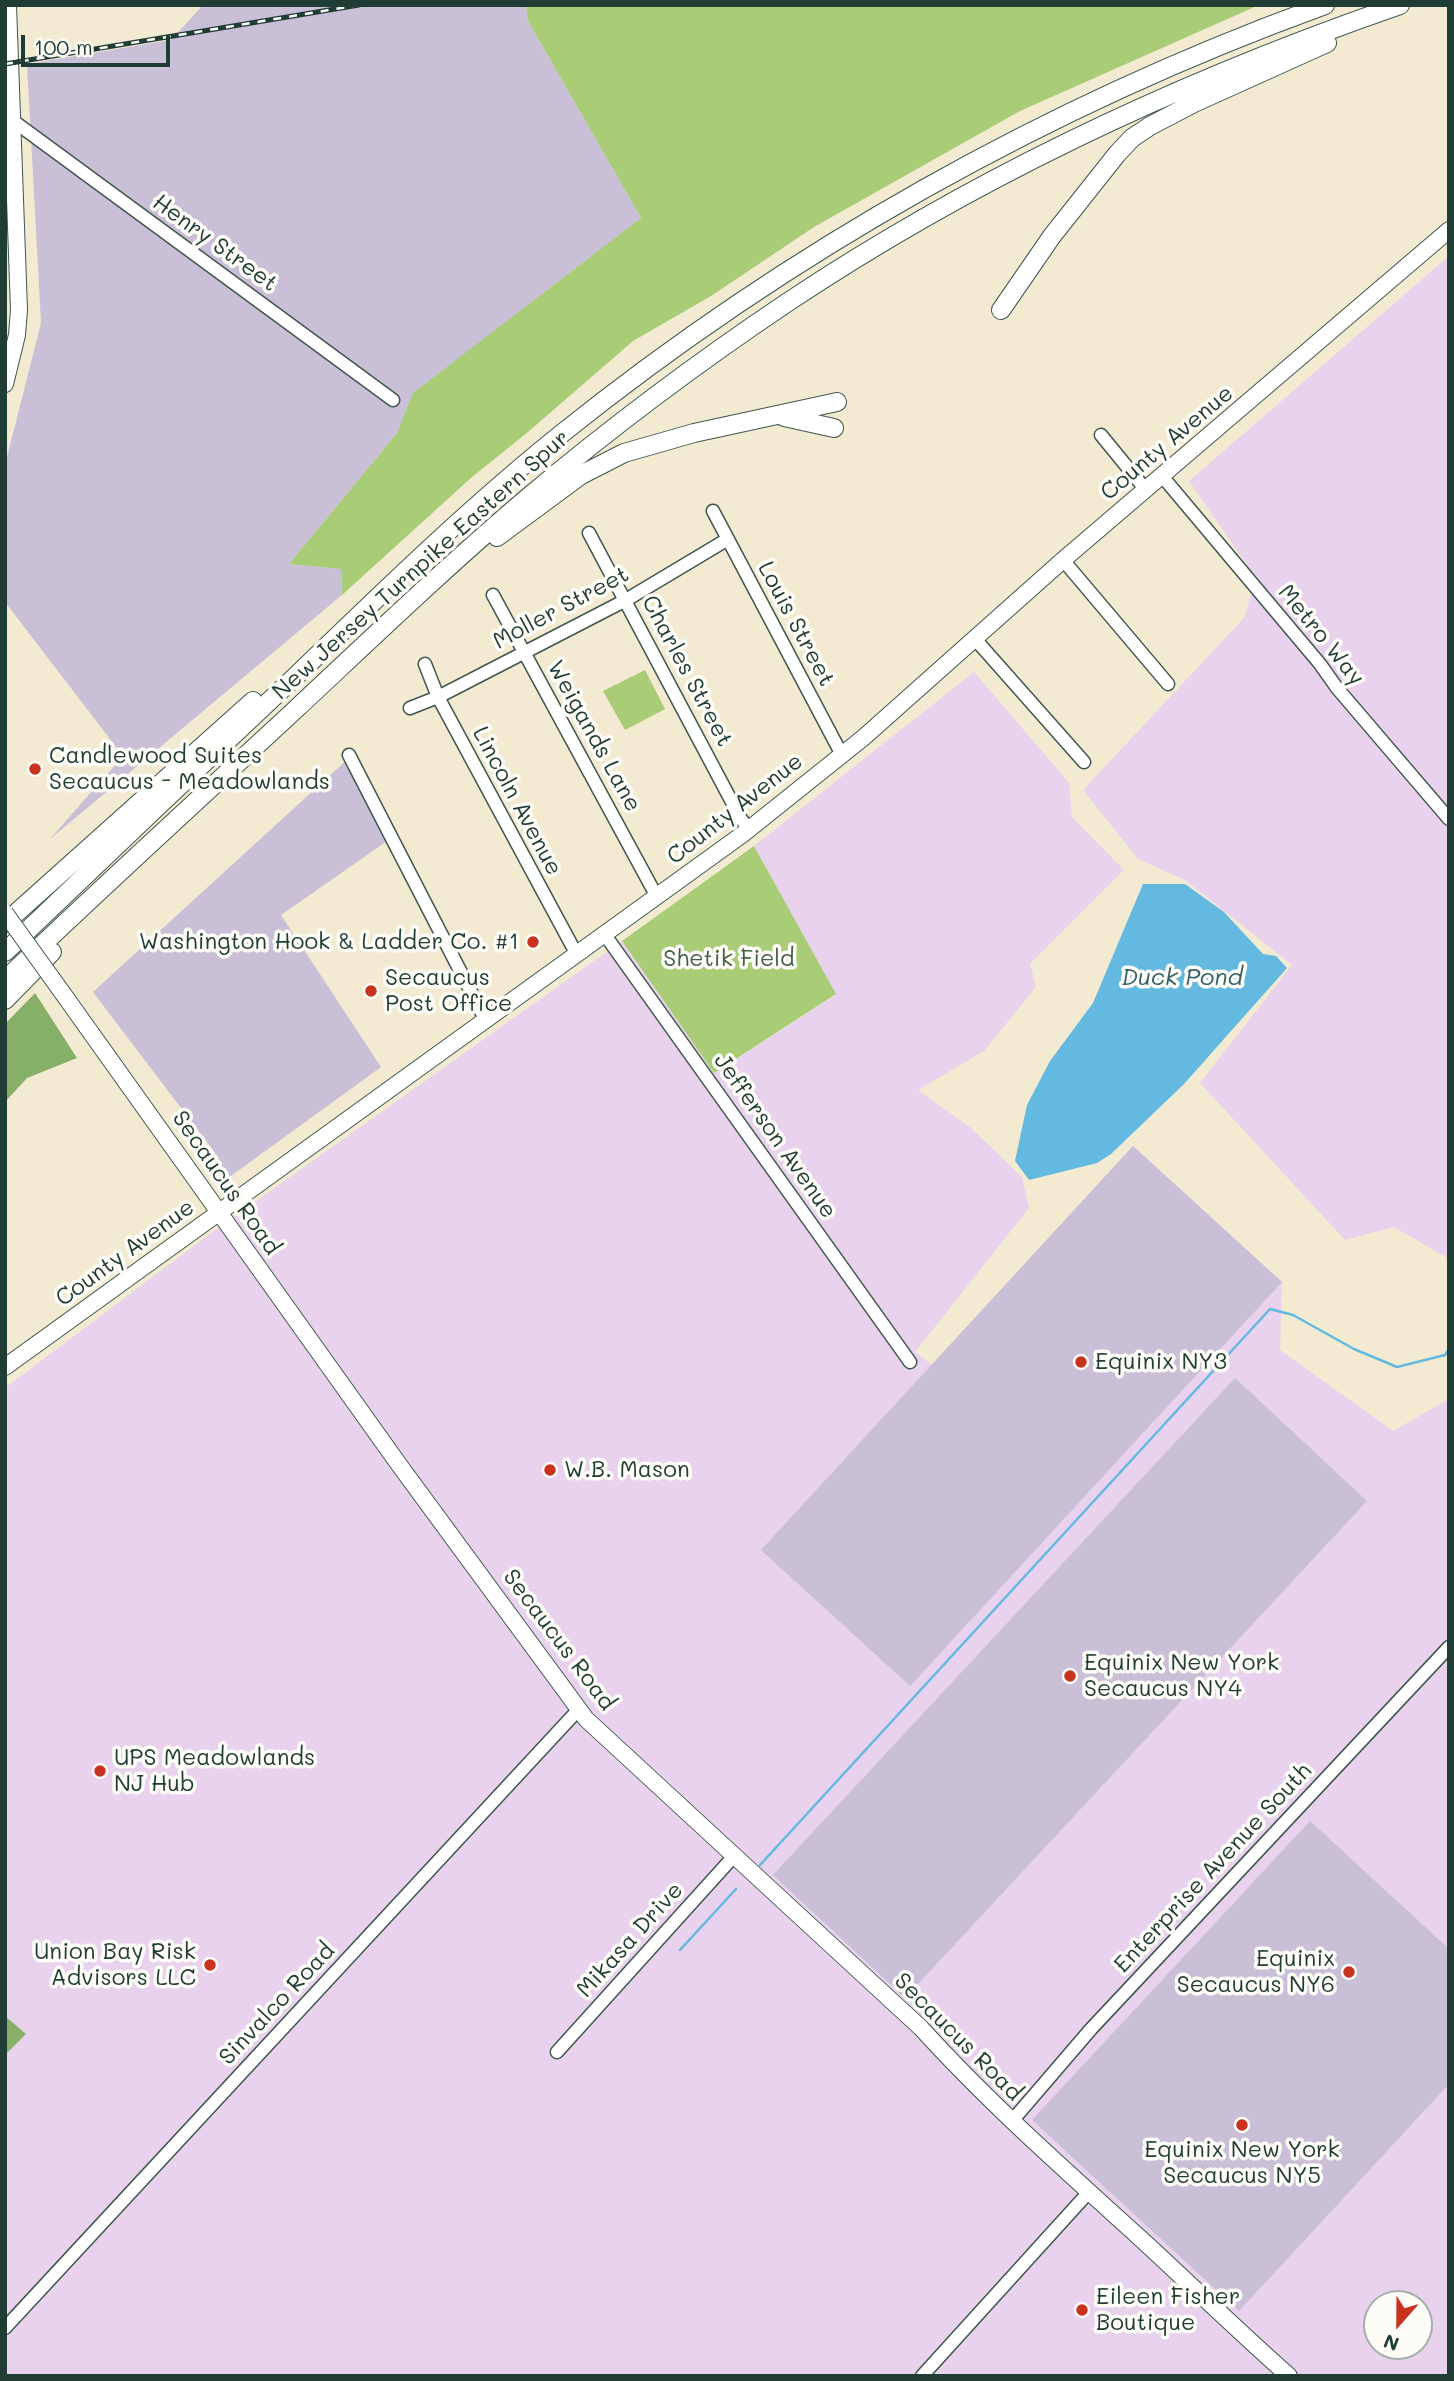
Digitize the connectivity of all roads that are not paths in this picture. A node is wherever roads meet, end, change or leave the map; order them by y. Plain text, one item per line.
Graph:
1 (8, 5) edge
2 (1325, 5) edge
3 (1400, 5) edge
4 (12, 120) junction
5 (1449, 230) edge
6 (1001, 310) dead end
7 (5, 384) edge
8 (393, 400) dead end
9 (837, 402) dead end
10 (777, 415) junction
11 (834, 428) dead end
12 (1101, 435) dead end
13 (1162, 476) junction
14 (1146, 490) junction
15 (713, 511) dead end
16 (589, 533) dead end
17 (728, 539) junction
18 (1063, 560) junction
19 (426, 588) junction
20 (493, 595) dead end
21 (625, 600) junction
22 (975, 639) junction
23 (524, 652) junction
24 (314, 658) junction
25 (425, 664) dead end
26 (1168, 684) dead end
27 (438, 697) junction
28 (410, 708) dead end
29 (349, 755) dead end
30 (842, 755) junction
31 (1084, 762) dead end
32 (1449, 819) edge
33 (749, 829) junction
34 (116, 848) junction
35 (94, 896) junction
36 (657, 897) junction
37 (5, 913) edge
38 (5, 923) edge
39 (605, 935) junction
40 (5, 938) edge
41 (5, 952) edge
42 (577, 956) junction
43 (5, 980) edge
44 (5, 1000) edge
45 (486, 1021) junction
46 (219, 1213) junction
47 (909, 1362) dead end
48 (5, 1367) edge
49 (1449, 1647) edge
50 (579, 1709) junction
51 (734, 1856) junction
52 (557, 2052) dead end
53 (1012, 2121) junction
54 (1088, 2193) junction
55 (5, 2328) edge
56 (922, 2376) edge
57 (1289, 2376) edge

1 - 4 main road
2 - 24 highway, New Jersey Turnpike Eastern Spur
3 - 6 highway
3 - 19 highway, New Jersey Turnpike Eastern Spur
4 - 7 main road
4 - 8 street, Henry Street
5 - 13 main road, County Avenue
9 - 10 highway
10 - 11 highway
10 - 19 highway
12 - 14 street
13 - 14 main road, County Avenue
13 - 32 street, Metro Way
14 - 18 main road, County Avenue
15 - 17 street, Louis Street
16 - 21 street, Charles Street
17 - 21 street, Moller Street
17 - 30 street, Louis Street
18 - 22 main road, County Avenue
18 - 26 street
19 - 35 highway, New Jersey Turnpike Eastern Spur
20 - 23 street, Weigands Lane
21 - 23 street, Moller Street
21 - 33 street, Charles Street
22 - 30 main road, County Avenue
22 - 31 street
23 - 27 street, Moller Street
23 - 36 street, Weigands Lane
24 - 34 highway, New Jersey Turnpike Eastern Spur
24 - 38 highway
25 - 27 street, Lincoln Avenue
27 - 28 street, Moller Street
27 - 42 street, Lincoln Avenue
29 - 45 street
30 - 33 main road, County Avenue
33 - 36 main road, County Avenue
34 - 40 highway
34 - 41 highway, New Jersey Turnpike Eastern Spur
35 - 43 highway, New Jersey Turnpike Eastern Spur
35 - 44 highway
36 - 39 main road, County Avenue
37 - 46 main road, Secaucus Road, bridge
39 - 42 main road, County Avenue
39 - 47 street, Jefferson Avenue
42 - 45 main road, County Avenue
45 - 46 main road, County Avenue
46 - 48 main road, County Avenue
46 - 50 main road, Secaucus Road
49 - 53 street, Enterprise Avenue South
50 - 51 main road, Secaucus Road
50 - 55 street, Sinvalco Road
51 - 52 street, Mikasa Drive
51 - 53 main road, Secaucus Road
53 - 54 main road, Secaucus Road
54 - 56 street
54 - 57 main road, Secaucus Road

